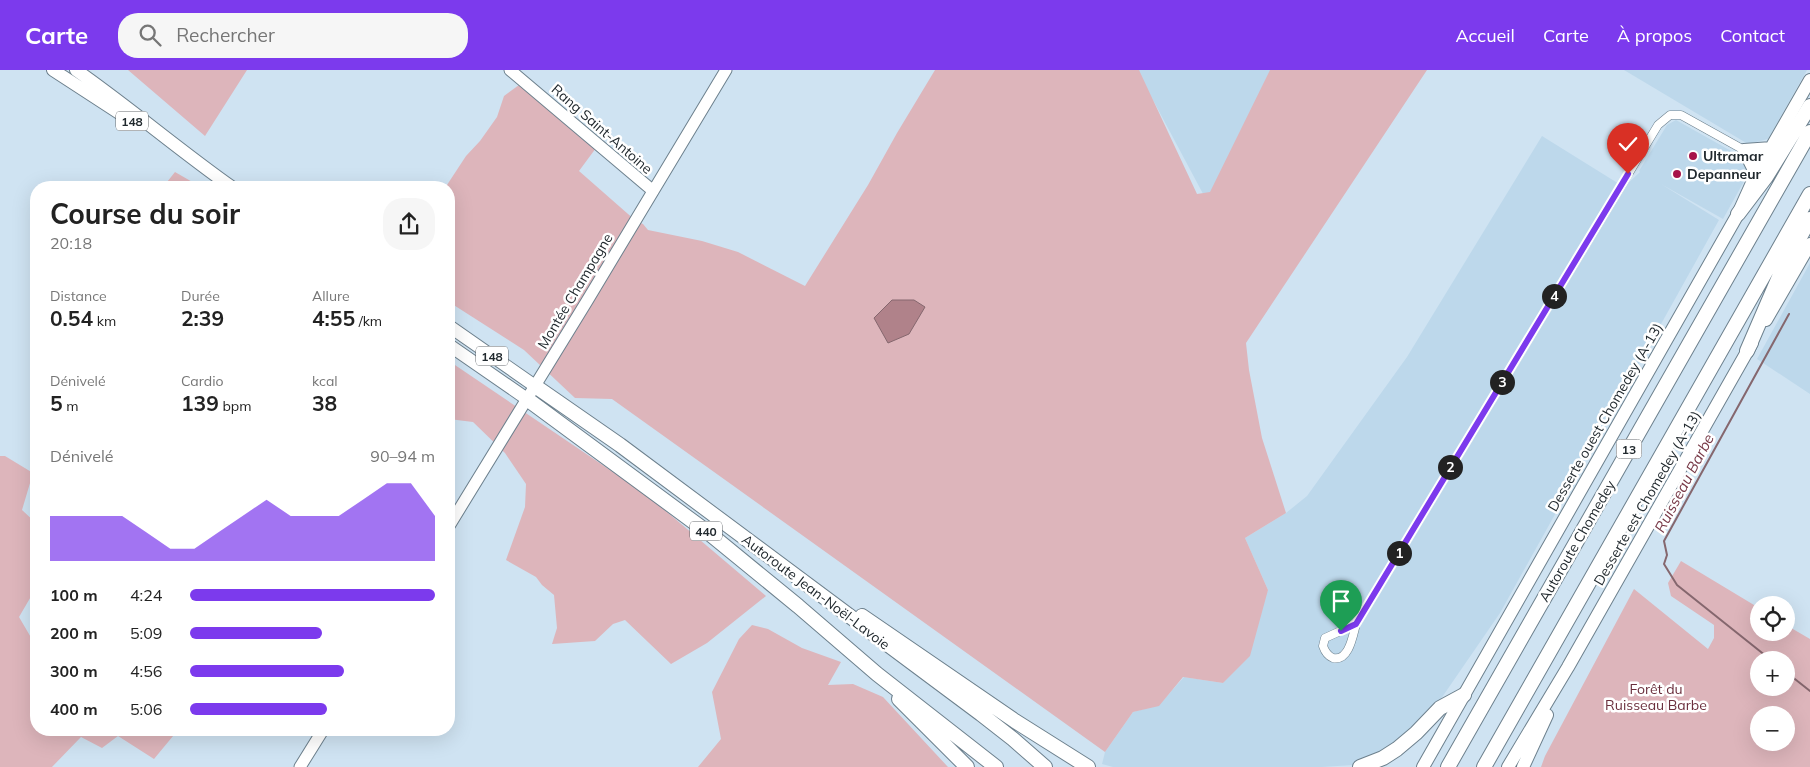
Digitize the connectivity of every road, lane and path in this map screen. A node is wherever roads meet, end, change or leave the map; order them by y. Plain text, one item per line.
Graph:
1 (53, 70) edge
2 (76, 70) edge
3 (510, 70) edge
4 (726, 70) edge
5 (1810, 80) edge
6 (1810, 106) edge
7 (1810, 132) edge
8 (1772, 148) junction
9 (1744, 150) junction
10 (192, 158) junction
11 (1756, 174) junction
12 (223, 181) edge
13 (652, 190) junction
14 (1810, 194) edge
15 (1738, 214) junction
16 (1810, 219) edge
17 (1810, 244) edge
18 (455, 330) edge
19 (455, 349) edge
20 (1747, 351) junction
21 (535, 386) junction
22 (527, 399) junction
23 (455, 516) edge
24 (777, 562) junction
25 (1356, 624) junction
26 (1568, 667) junction
27 (877, 674) junction
28 (1464, 695) junction
29 (319, 736) edge
30 (1013, 738) junction
31 (300, 767) edge
32 (967, 767) edge
33 (996, 767) edge
34 (1045, 767) edge
35 (1052, 767) edge
36 (1088, 767) edge
37 (1360, 767) edge
38 (1423, 767) edge
39 (1448, 767) edge
40 (1484, 767) edge
41 (1508, 767) edge
42 (1524, 767) edge

1 - 10 main road, 148
2 - 10 main road, 148
3 - 13 street, Rang Saint-Antoine
4 - 13 street, Montée Champagne
5 - 8 main road, Desserte ouest Chomedey (A-13)
6 - 15 highway
7 - 39 highway, Autoroute Chomedey / 13
8 - 9 main road
8 - 11 main road, Desserte ouest Chomedey (A-13)
9 - 11 main road
9 - 25 street
10 - 12 main road, 148
11 - 15 main road, Desserte ouest Chomedey (A-13)
13 - 21 street, Montée Champagne
14 - 40 highway, 13
15 - 28 main road, Desserte ouest Chomedey (A-13)
16 - 20 highway
17 - 20 main road, Desserte est Chomedey (A-13)
18 - 21 main road, 148
19 - 22 main road, 148
20 - 26 main road, Desserte est Chomedey (A-13)
21 - 22 street, Montée Champagne
21 - 24 highway, Autoroute Jean-Noël-Lavoie / 440
22 - 23 street, Montée Champagne
22 - 27 highway, Autoroute Jean-Noël-Lavoie / 440
24 - 30 highway, Autoroute Jean-Noël-Lavoie / 440
24 - 36 highway
25 - 25 street
26 - 41 main road, Desserte est Chomedey (A-13)
26 - 42 main road
27 - 32 highway
27 - 33 highway, Autoroute Jean-Noël-Lavoie / 440
28 - 37 highway
28 - 38 main road, Desserte ouest Chomedey (A-13)
29 - 31 street
30 - 34 highway, Autoroute Jean-Noël-Lavoie / 440
30 - 35 highway

